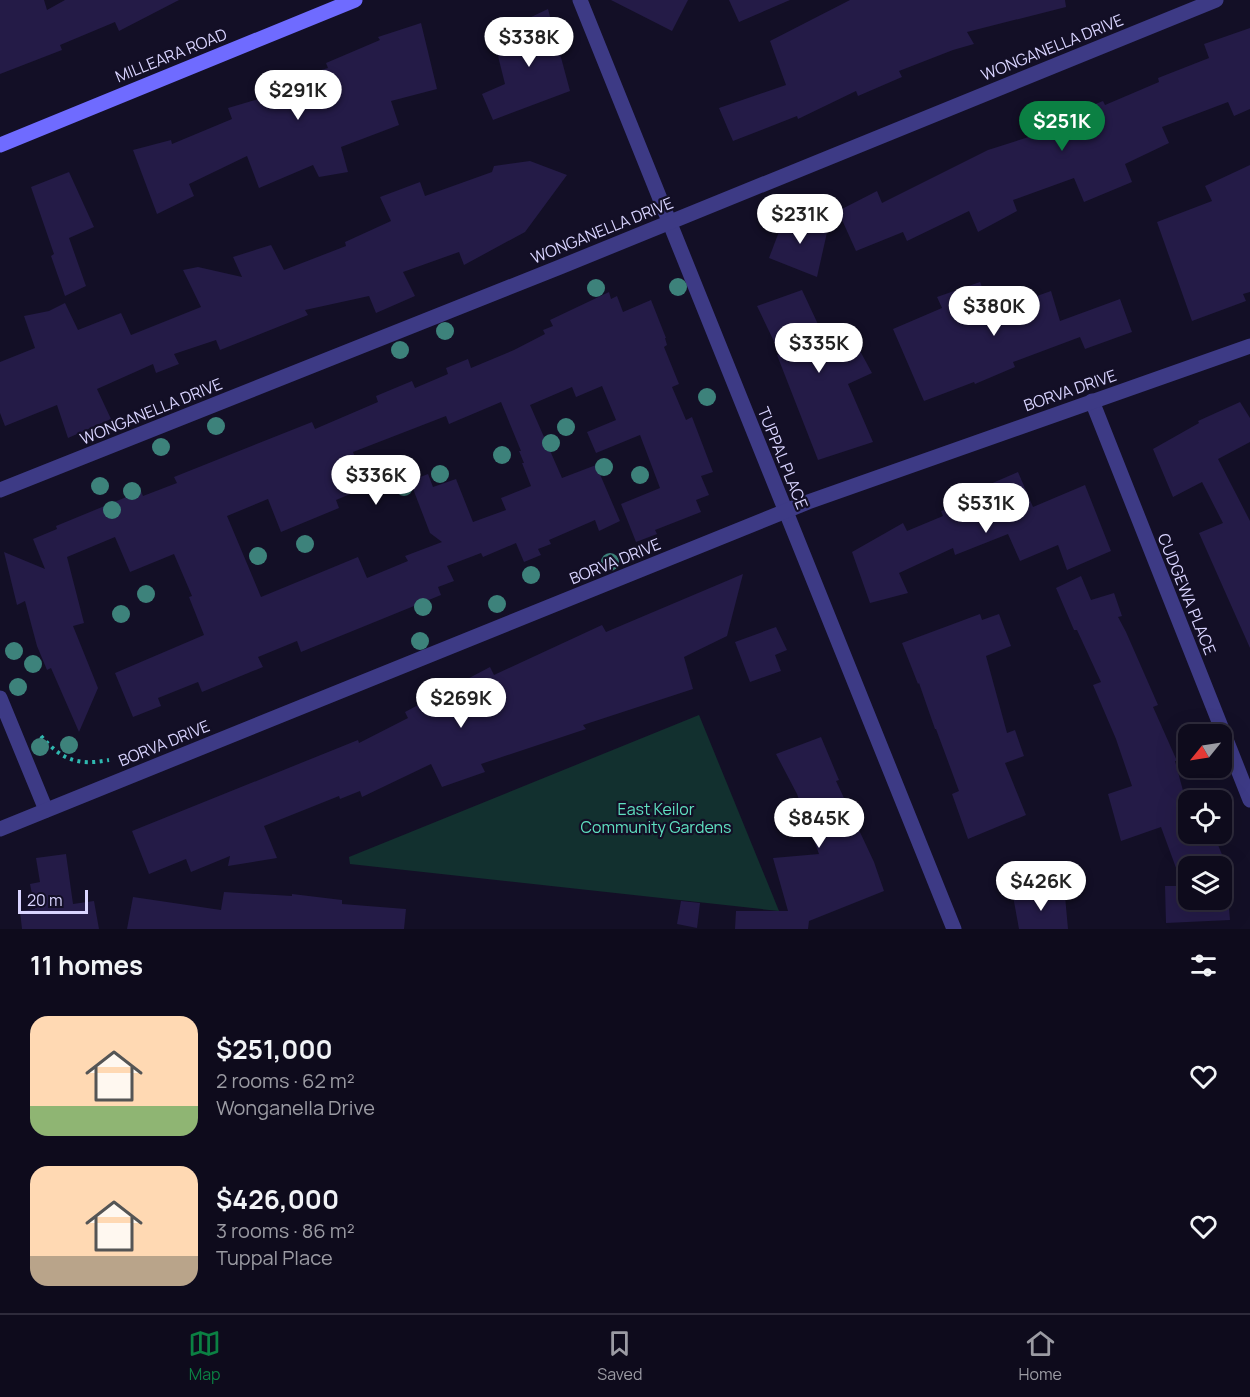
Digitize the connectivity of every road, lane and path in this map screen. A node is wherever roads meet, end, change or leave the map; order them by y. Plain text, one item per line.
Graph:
1 (355, 0) edge
2 (580, 0) edge
3 (1216, 0) edge
4 (0, 145) edge
5 (668, 222) junction
6 (1250, 346) edge
7 (1092, 401) junction
8 (0, 490) edge
9 (786, 512) junction
10 (0, 698) edge
11 (41, 736) dead end
12 (109, 760) dead end
13 (1250, 800) edge
14 (46, 810) junction
15 (0, 829) edge
16 (954, 929) edge

1 - 4 main road, MILLEARA ROAD
2 - 5 street, TUPPAL PLACE
3 - 5 street, WONGANELLA DRIVE
5 - 8 street, WONGANELLA DRIVE
5 - 9 street, TUPPAL PLACE
6 - 7 street, BORVA DRIVE
7 - 9 street, BORVA DRIVE
7 - 13 street, CUDGEWA PLACE
9 - 14 street, BORVA DRIVE
9 - 16 street, TUPPAL PLACE
10 - 14 street
11 - 12 path
14 - 15 street, BORVA DRIVE

